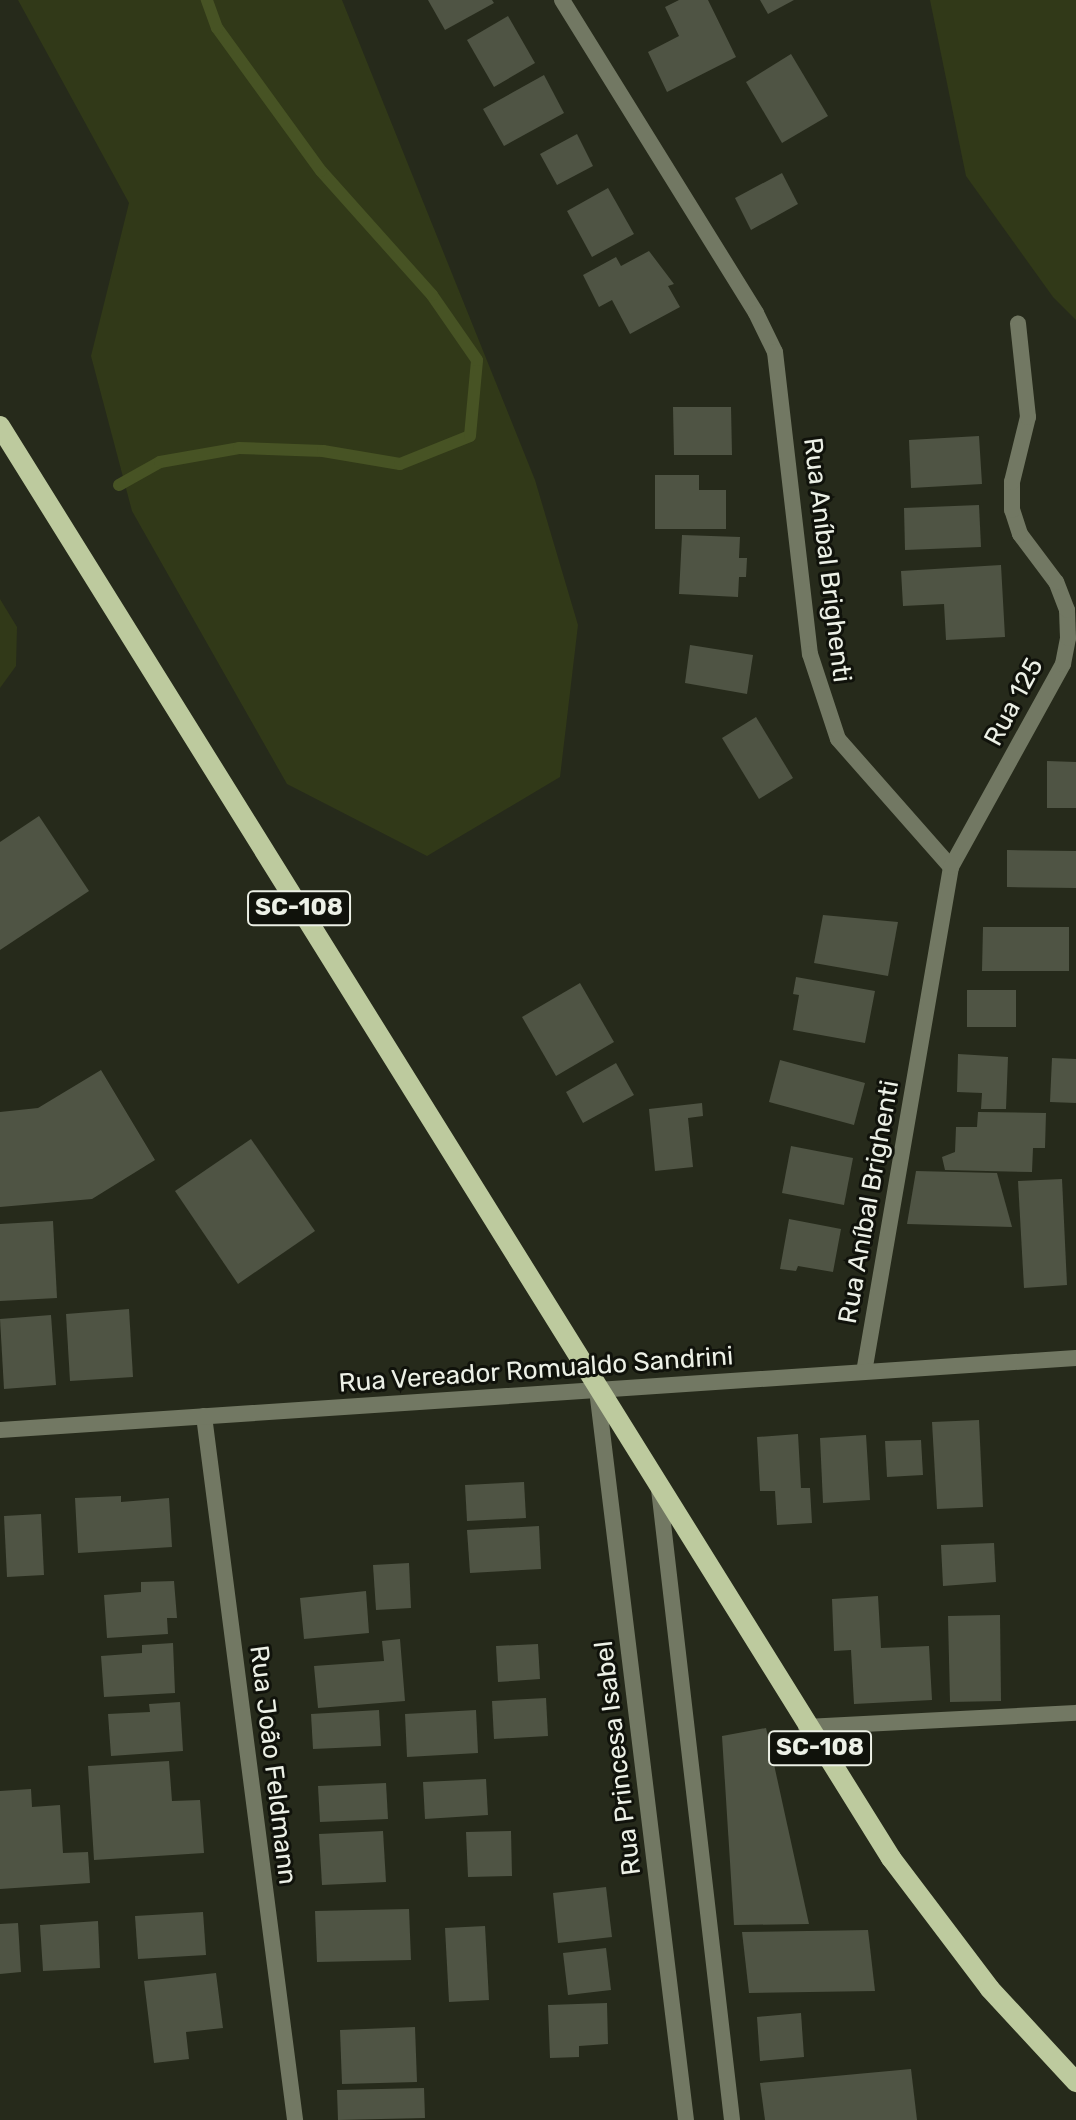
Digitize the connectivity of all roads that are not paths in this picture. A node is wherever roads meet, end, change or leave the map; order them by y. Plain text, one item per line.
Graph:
1 (562, 0) edge
2 (1018, 324) dead end
3 (0, 426) edge
4 (951, 867) junction
5 (1076, 1358) edge
6 (864, 1372) junction
7 (597, 1390) junction
8 (204, 1416) junction
9 (0, 1430) edge
10 (659, 1489) junction
11 (1076, 1713) edge
12 (806, 1727) junction
13 (1076, 2082) edge
14 (295, 2120) edge
15 (686, 2120) edge
16 (732, 2120) edge

1 - 4 street, Rua Aníbal Brighenti
2 - 4 street, Rua 125
3 - 7 main road, SC-108
4 - 6 street, Rua Aníbal Brighenti
5 - 6 street, Rua Vereador Romualdo Sandrini
6 - 7 street, Rua Vereador Romualdo Sandrini
7 - 8 street, Rua Vereador Romualdo Sandrini
7 - 10 main road, SC-108
7 - 15 street, Rua Princesa Isabel
8 - 9 street, Rua Vereador Romualdo Sandrini
8 - 14 street, Rua João Feldmann
10 - 12 main road, SC-108
10 - 16 street
11 - 12 street
12 - 13 main road, SC-108

